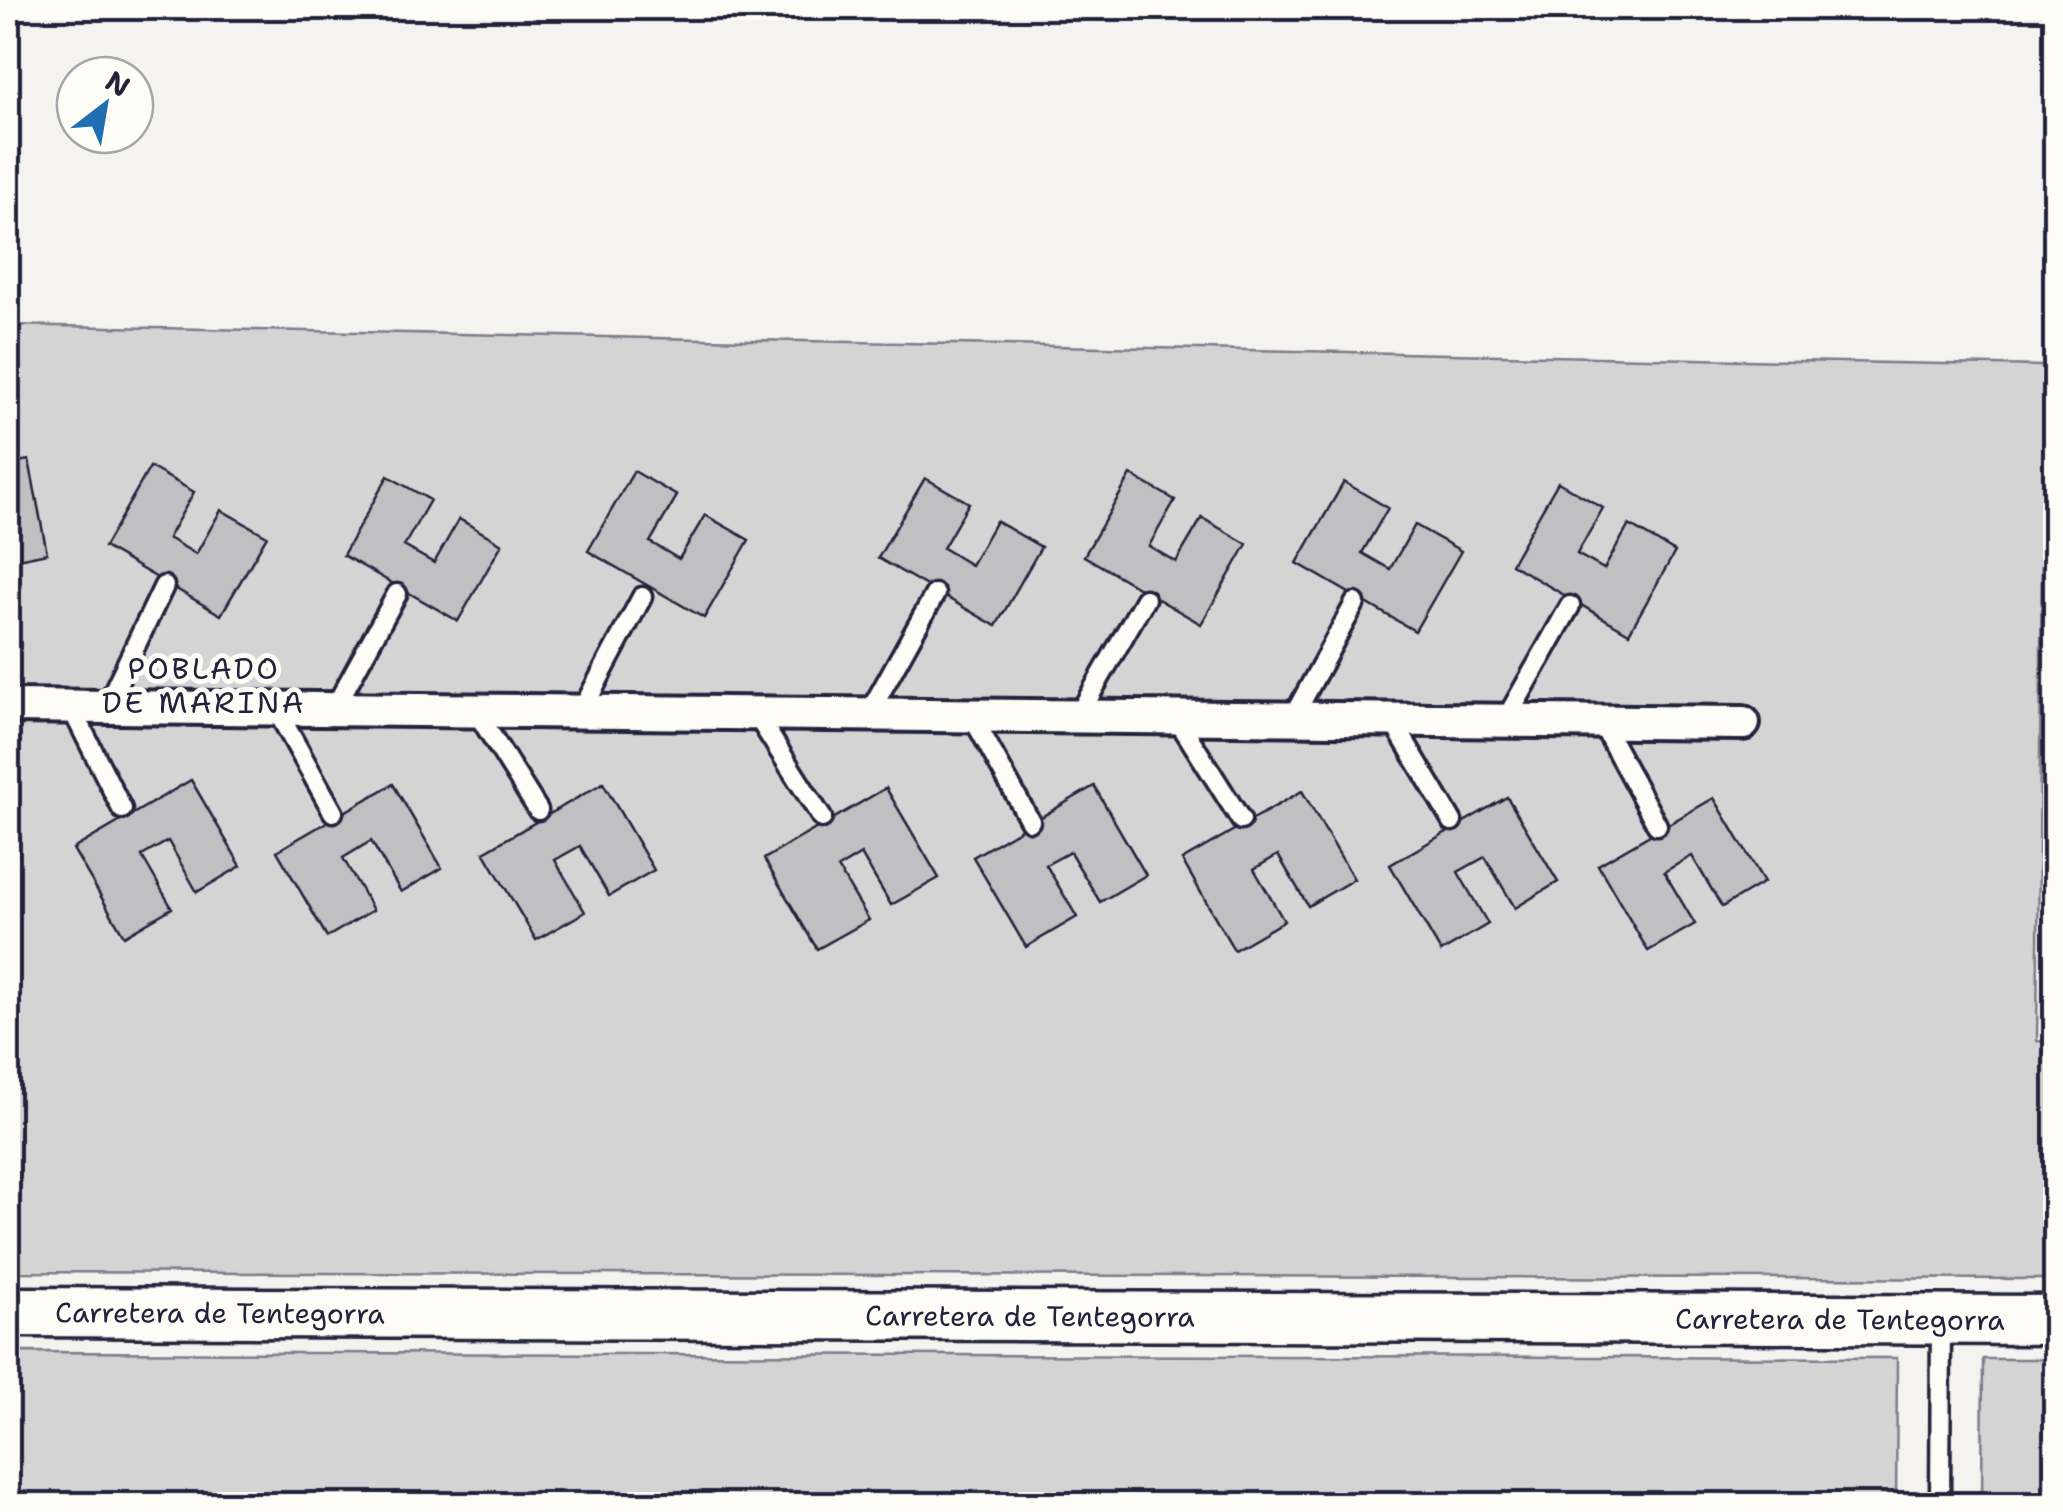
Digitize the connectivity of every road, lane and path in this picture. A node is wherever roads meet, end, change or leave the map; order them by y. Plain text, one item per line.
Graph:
1 (164, 586) dead end
2 (397, 594) dead end
3 (934, 594) dead end
4 (642, 597) dead end
5 (1145, 599) dead end
6 (1355, 603) dead end
7 (1570, 606) dead end
8 (8, 706) edge
9 (71, 707) junction
10 (106, 707) junction
11 (276, 709) junction
12 (334, 709) junction
13 (476, 710) junction
14 (580, 712) junction
15 (756, 714) junction
16 (868, 715) junction
17 (972, 716) junction
18 (1078, 716) junction
19 (1176, 717) junction
20 (1292, 719) junction
21 (1392, 720) junction
22 (1505, 720) junction
23 (1601, 722) junction
24 (1743, 723) dead end
25 (122, 810) dead end
26 (538, 810) dead end
27 (333, 812) dead end
28 (822, 818) dead end
29 (1240, 820) dead end
30 (1030, 821) dead end
31 (1452, 821) dead end
32 (1657, 825) dead end
33 (8, 1312) edge
34 (1941, 1320) junction
35 (2056, 1320) edge
36 (1940, 1504) edge

1 - 10 lane
2 - 12 lane
3 - 16 lane
4 - 14 lane
5 - 18 lane
6 - 20 lane
7 - 22 lane
8 - 9 street
9 - 10 street
9 - 25 lane
10 - 11 street
11 - 12 street
11 - 27 lane
12 - 13 street
13 - 14 street
13 - 26 lane
14 - 15 street
15 - 16 street
15 - 28 lane
16 - 17 street
17 - 18 street
17 - 30 lane
18 - 19 street
19 - 20 street
19 - 29 lane
20 - 21 street
21 - 22 street
21 - 31 lane
22 - 23 street
23 - 24 street
23 - 32 lane
33 - 34 main road, Carretera de Tentegorra
34 - 35 main road, Carretera de Tentegorra
34 - 36 lane

